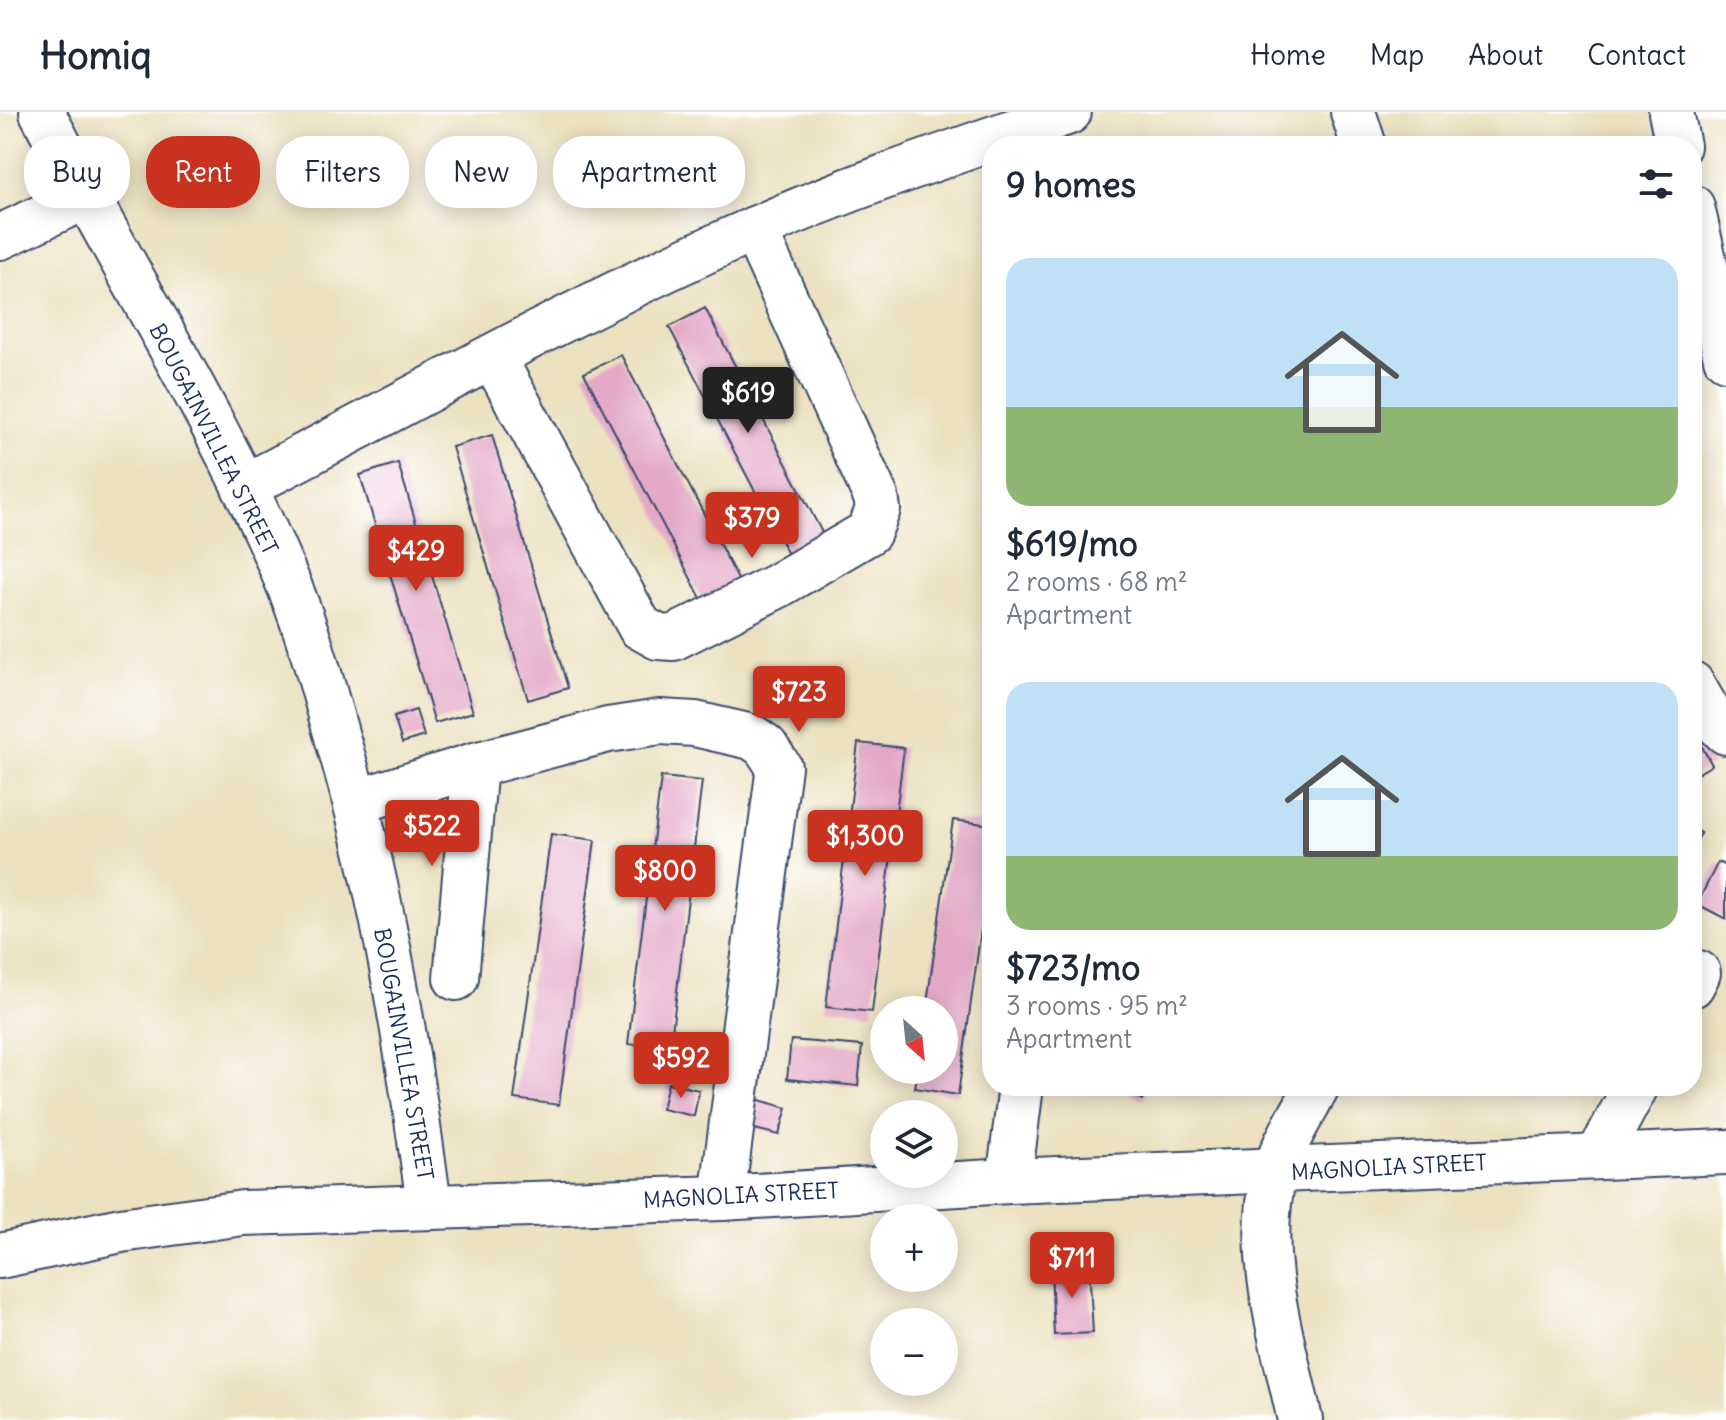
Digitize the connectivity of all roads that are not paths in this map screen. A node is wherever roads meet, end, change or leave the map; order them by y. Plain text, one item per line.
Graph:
1 (42, 112) edge
2 (1353, 112) edge
3 (1671, 112) edge
4 (1062, 125) edge
5 (54, 136) edge
6 (1021, 136) edge
7 (1361, 136) edge
8 (1676, 136) edge
9 (982, 147) edge
10 (62, 208) edge
11 (91, 208) edge
12 (754, 229) junction
13 (0, 237) edge
14 (1702, 251) edge
15 (493, 357) junction
16 (1726, 358) edge
17 (244, 487) junction
18 (1702, 701) edge
19 (1726, 732) edge
20 (475, 765) junction
21 (356, 802) junction
22 (456, 978) dead end
23 (1020, 1096) edge
24 (1312, 1096) edge
25 (1631, 1096) edge
26 (1726, 1152) edge
27 (1599, 1155) junction
28 (1275, 1172) junction
29 (1009, 1181) junction
30 (722, 1198) junction
31 (429, 1205) junction
32 (0, 1256) edge
33 (1300, 1420) edge

1 - 5 street, BOUGAINVILLEA STREET
2 - 7 street
3 - 8 street
4 - 6 street
9 - 12 street
10 - 13 street
11 - 17 street, BOUGAINVILLEA STREET
12 - 15 street
12 - 15 street
14 - 16 street
15 - 17 street
17 - 21 street, BOUGAINVILLEA STREET
18 - 19 street
20 - 21 street
20 - 22 street
20 - 30 street
21 - 31 street, BOUGAINVILLEA STREET
23 - 29 street
24 - 28 street
25 - 27 street
26 - 27 street, MAGNOLIA STREET
27 - 28 street, MAGNOLIA STREET
28 - 29 street, MAGNOLIA STREET
28 - 33 street
29 - 30 street, MAGNOLIA STREET
30 - 31 street, MAGNOLIA STREET
31 - 32 street, MAGNOLIA STREET

